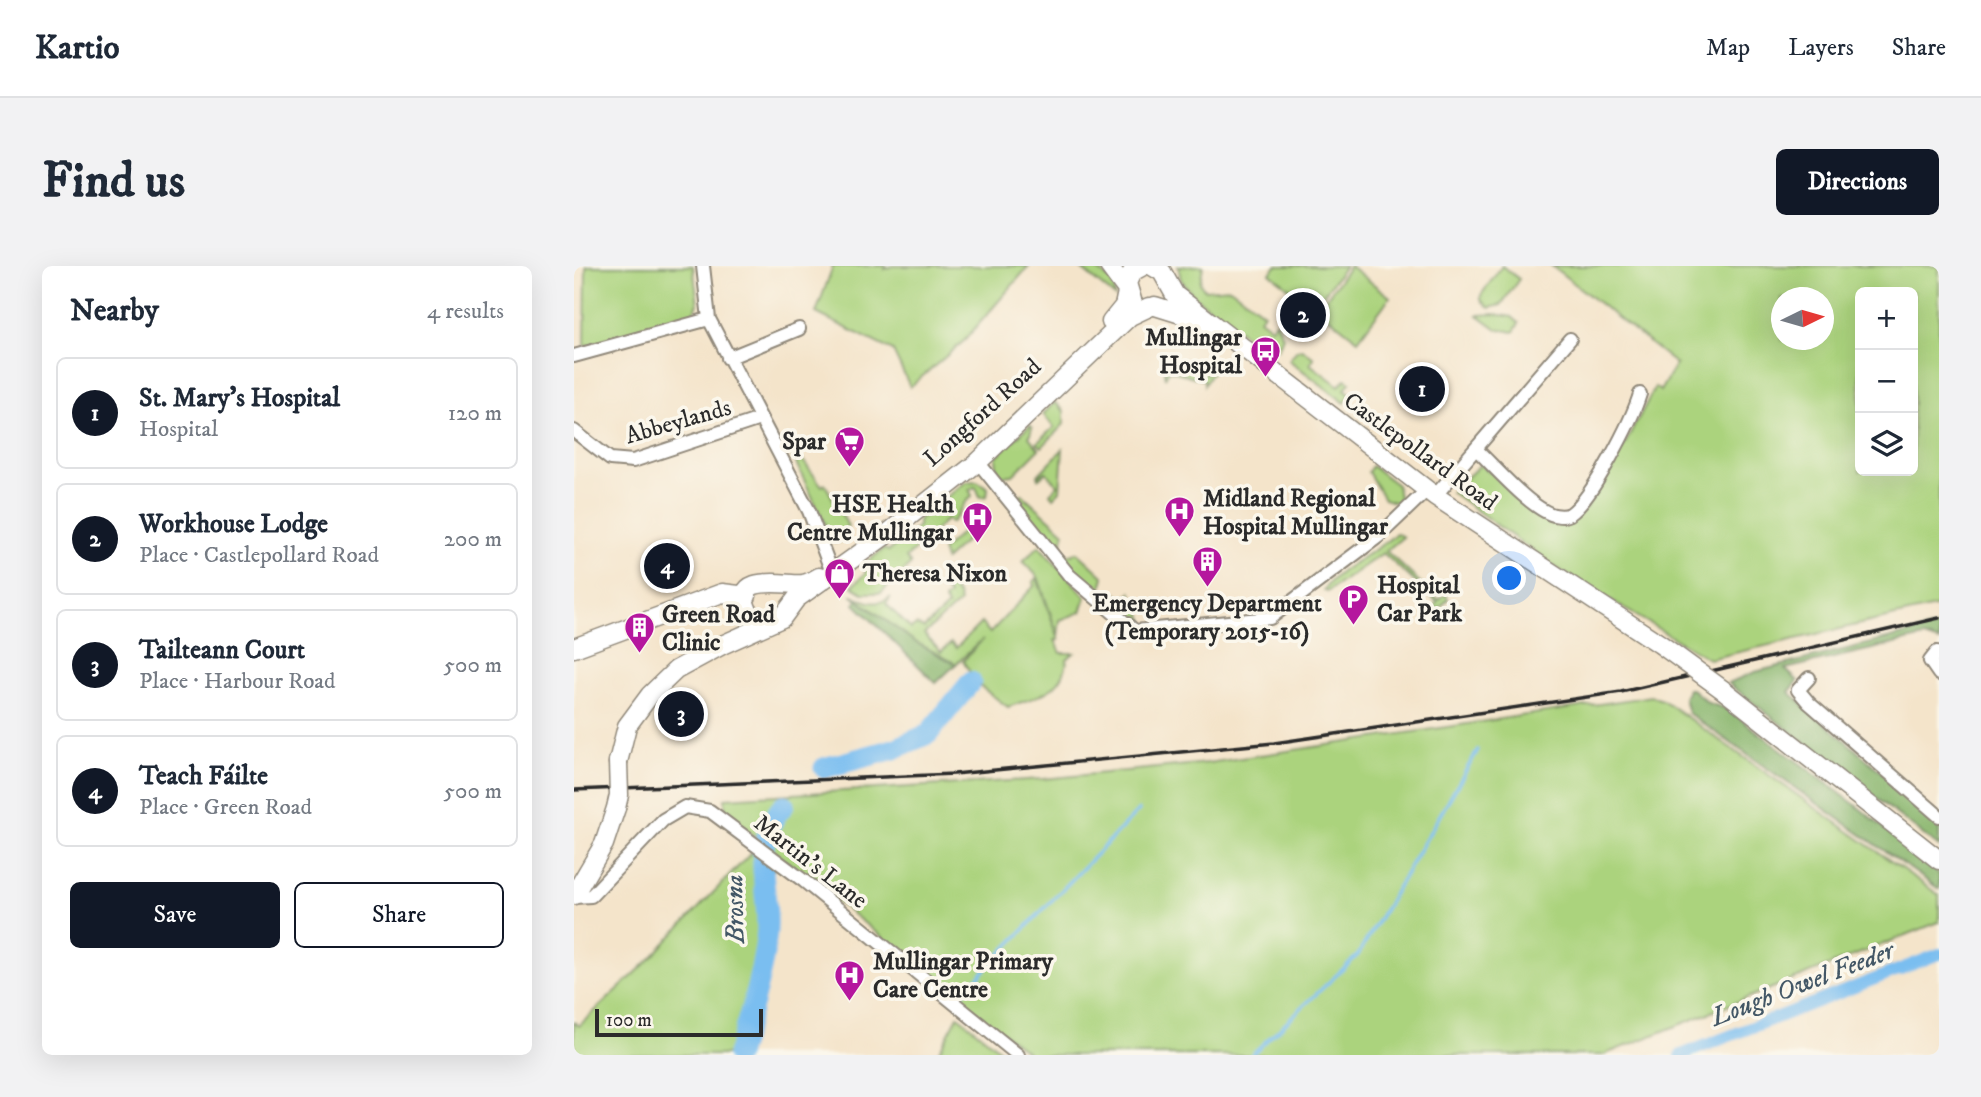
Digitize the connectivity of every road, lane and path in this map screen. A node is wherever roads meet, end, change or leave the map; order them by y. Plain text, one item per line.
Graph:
1 (703, 266) edge
2 (1109, 266) edge
3 (1149, 269) edge
4 (1127, 291) junction
5 (1152, 306) junction
6 (709, 319) junction
7 (799, 329) dead end
8 (1570, 338) dead end
9 (574, 356) edge
10 (728, 358) junction
11 (1640, 394) dead end
12 (760, 419) junction
13 (574, 431) edge
14 (1476, 449) junction
15 (979, 461) junction
16 (943, 480) junction
17 (1429, 493) junction
18 (900, 524) junction
19 (869, 540) junction
20 (831, 570) junction
21 (776, 583) junction
22 (747, 596) junction
23 (785, 613) junction
24 (759, 621) junction
25 (574, 648) edge
26 (1937, 652) edge
27 (1939, 674) edge
28 (1809, 678) dead end
29 (1939, 816) edge
30 (1939, 860) edge
31 (574, 896) edge
32 (1018, 1055) edge

1 - 6 street, Abbeylands
2 - 4 street
3 - 4 street
3 - 5 street
3 - 17 street, Castlepollard Road
4 - 5 street
4 - 16 street, Longford Road
5 - 15 street
5 - 17 street
6 - 9 street
6 - 10 street, Abbeylands
7 - 10 street, Abbeylands
8 - 14 street
10 - 12 street, Abbeylands
11 - 14 street
12 - 13 street, Abbeylands
12 - 20 street, Abbeylands
14 - 17 street
15 - 16 street
15 - 17 street
15 - 18 street
16 - 19 street, Longford Road
17 - 30 street, Castlepollard Road, bridge
18 - 19 street
18 - 23 street
19 - 20 street, Longford Road
20 - 21 street, Longford Road
21 - 22 street
21 - 23 street
22 - 24 street
22 - 25 street
23 - 24 street
24 - 31 street, bridge
26 - 27 street
28 - 29 street
31 - 32 street, Martin's Lane

